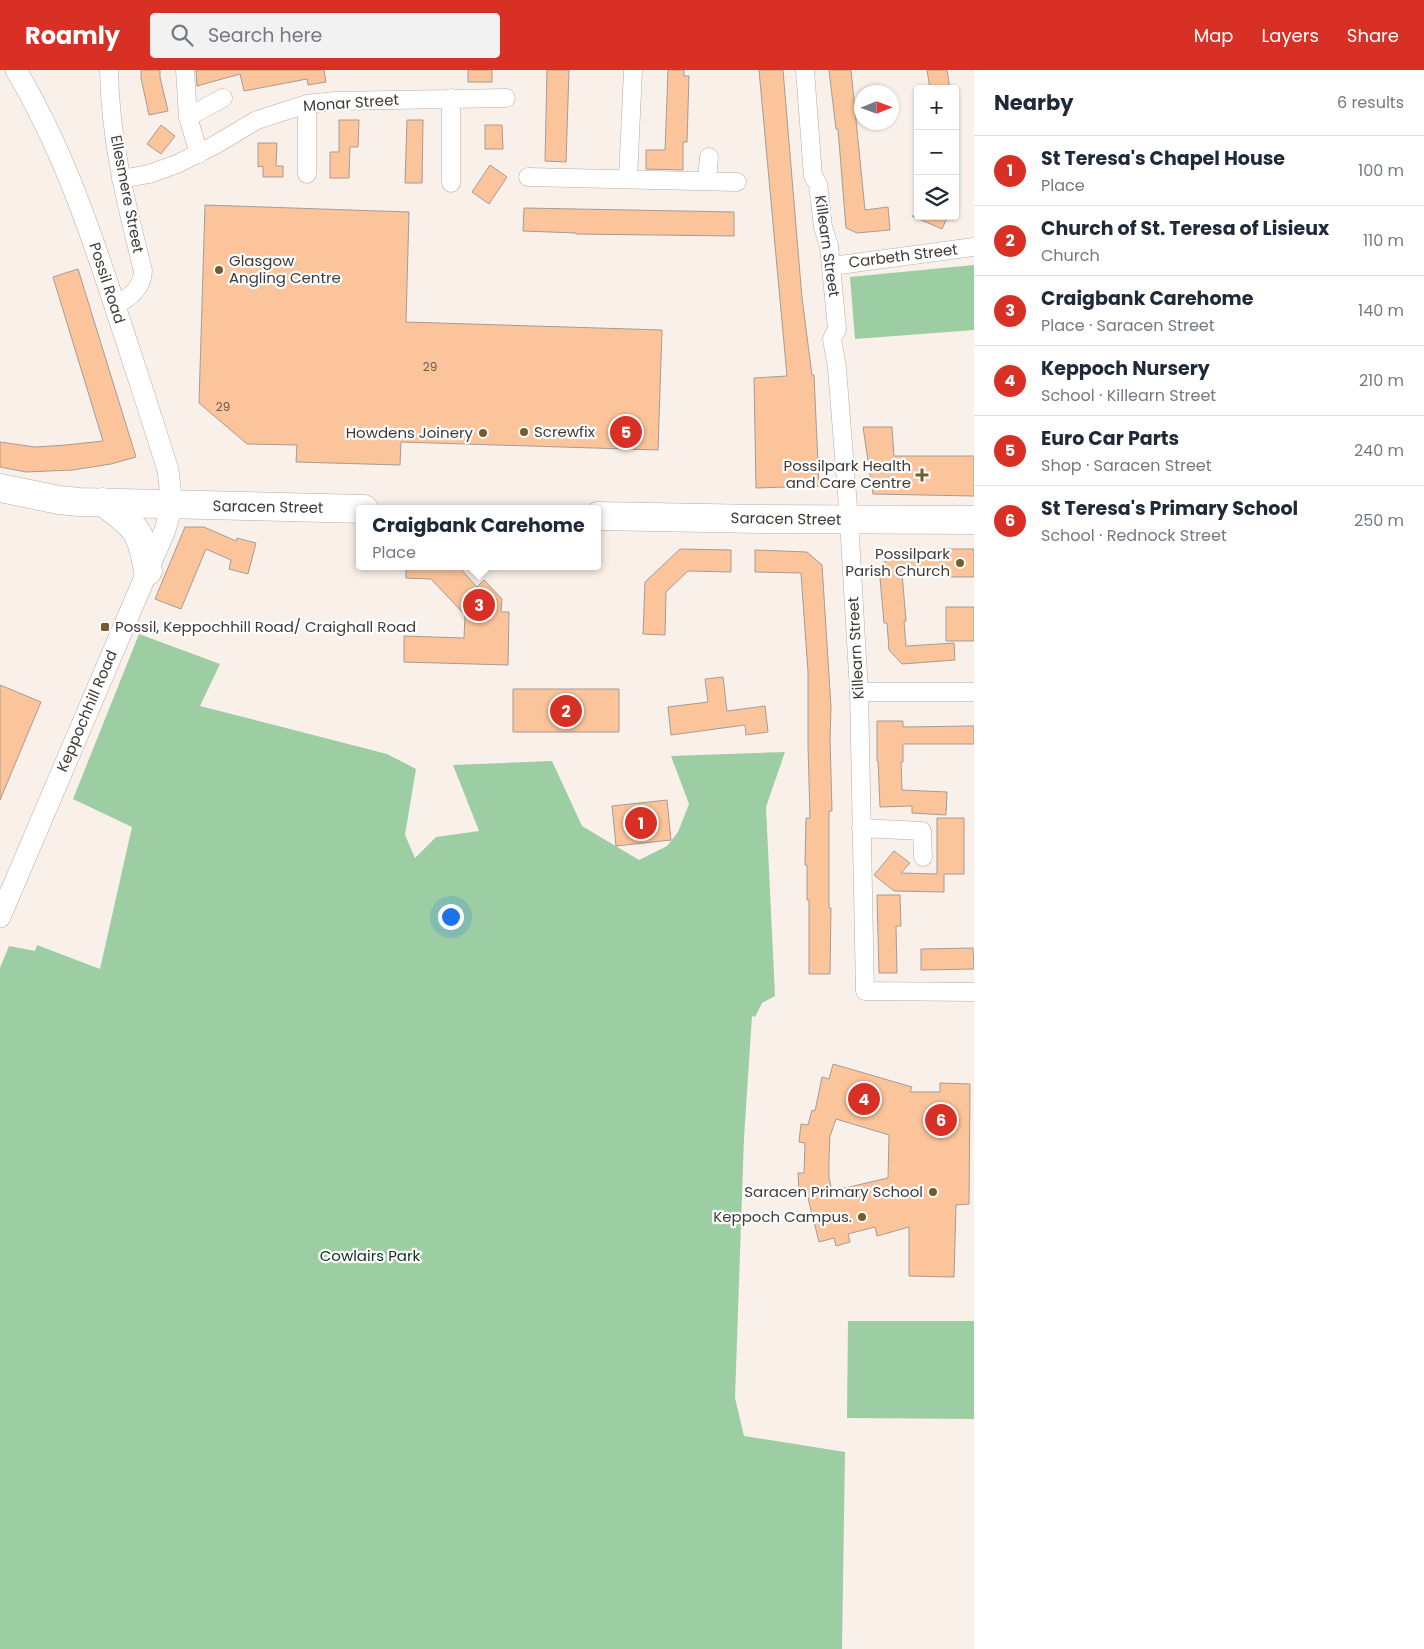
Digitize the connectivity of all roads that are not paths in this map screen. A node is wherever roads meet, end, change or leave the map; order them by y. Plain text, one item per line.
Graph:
1 (16, 70) edge
2 (109, 70) edge
3 (185, 70) edge
4 (633, 70) edge
5 (805, 70) edge
6 (223, 98) dead end
7 (452, 98) junction
8 (506, 98) dead end
9 (307, 104) junction
10 (188, 117) junction
11 (199, 154) junction
12 (709, 158) dead end
13 (307, 174) dead end
14 (528, 177) dead end
15 (121, 179) junction
16 (628, 179) junction
17 (707, 180) junction
18 (737, 182) dead end
19 (451, 183) dead end
20 (974, 247) edge
21 (832, 266) junction
22 (115, 306) junction
23 (0, 488) edge
24 (103, 502) junction
25 (172, 505) junction
26 (356, 509) edge
27 (601, 516) edge
28 (849, 520) junction
29 (974, 520) edge
30 (148, 571) junction
31 (859, 692) junction
32 (974, 692) edge
33 (861, 828) junction
34 (923, 857) dead end
35 (0, 917) edge
36 (974, 992) edge

1 - 22 street, Possil Road
2 - 15 street, Ellesmere Street
3 - 10 street
4 - 16 street
5 - 21 street, Killearn Street
6 - 10 street
7 - 8 street, Monar Street
7 - 9 street, Monar Street
7 - 19 street
9 - 11 street, Monar Street
9 - 13 street
10 - 11 street
11 - 15 street, Monar Street
12 - 17 street
14 - 16 street
15 - 22 street, Ellesmere Street
16 - 17 street
17 - 18 street
20 - 21 street, Carbeth Street
21 - 28 street, Killearn Street
22 - 25 street, Possil Road
23 - 24 main road, Saracen Street
24 - 25 main road, Saracen Street
24 - 30 main road
25 - 26 main road, Saracen Street
25 - 30 street, Keppochhill Road
27 - 28 main road, Saracen Street
28 - 29 main road, Saracen Street
28 - 31 street, Killearn Street
30 - 35 street, Keppochhill Road
31 - 32 street
31 - 33 street, Killearn Street
33 - 34 street
33 - 36 street, Killearn Street

